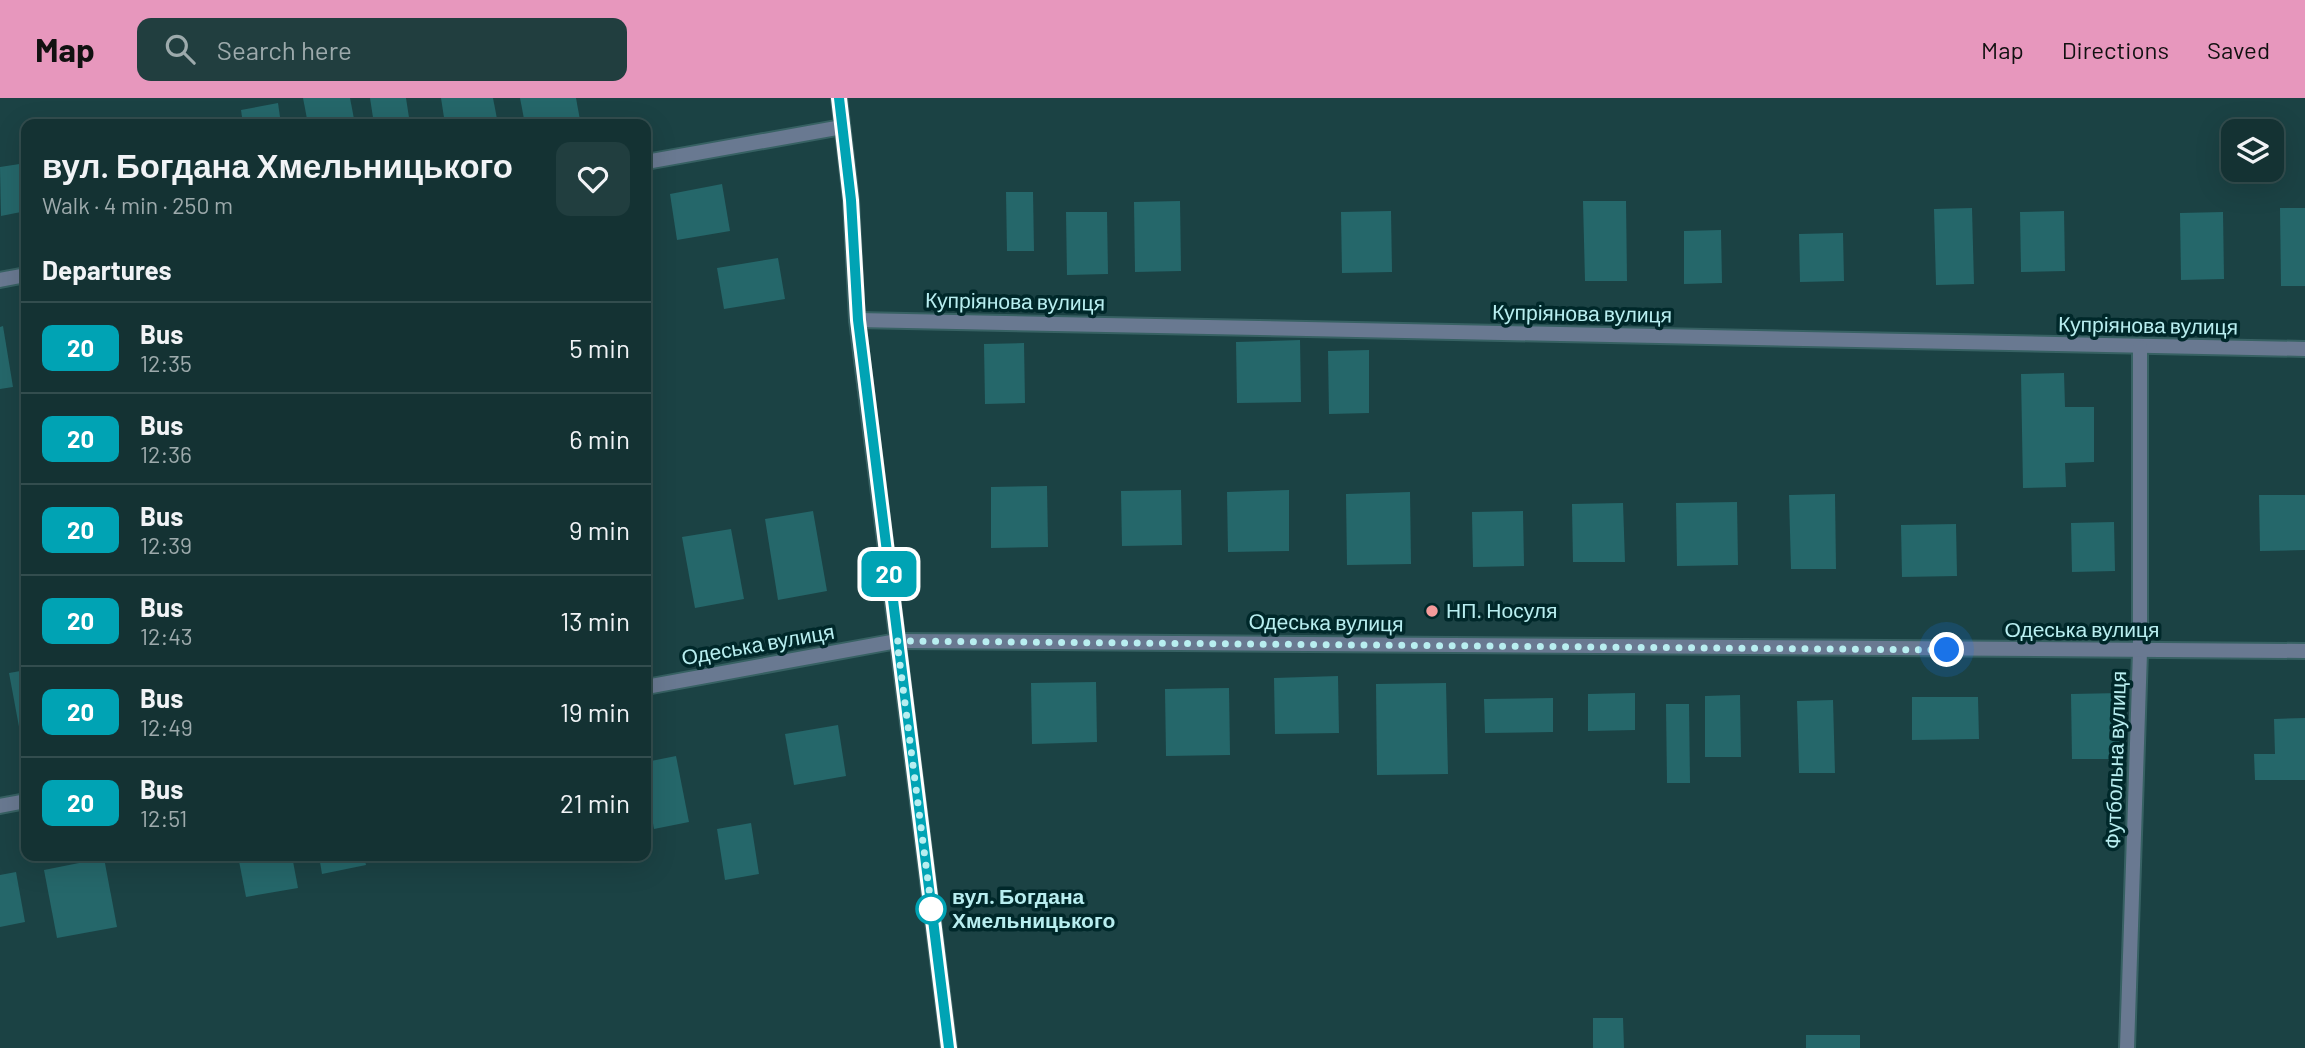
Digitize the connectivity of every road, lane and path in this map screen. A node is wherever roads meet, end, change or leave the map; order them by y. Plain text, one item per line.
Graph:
1 (839, 98) edge
2 (842, 127) junction
3 (651, 161) edge
4 (21, 276) edge
5 (0, 280) edge
6 (858, 320) junction
7 (2140, 347) junction
8 (2305, 349) edge
9 (897, 641) junction
10 (2305, 651) edge
11 (2140, 652) junction
12 (651, 686) edge
13 (21, 802) edge
14 (0, 806) edge
15 (949, 1048) edge
16 (2127, 1048) edge

1 - 2 street
2 - 3 street
2 - 6 street
4 - 5 street
6 - 7 street, Купріянова вулиця
6 - 9 street
7 - 8 street, Купріянова вулиця
7 - 11 street, Футбольна вулиця
9 - 11 street, Одеська вулиця
9 - 12 street, Одеська вулиця
9 - 15 street
10 - 11 street, Одеська вулиця
11 - 16 street, Футбольна вулиця
13 - 14 street

